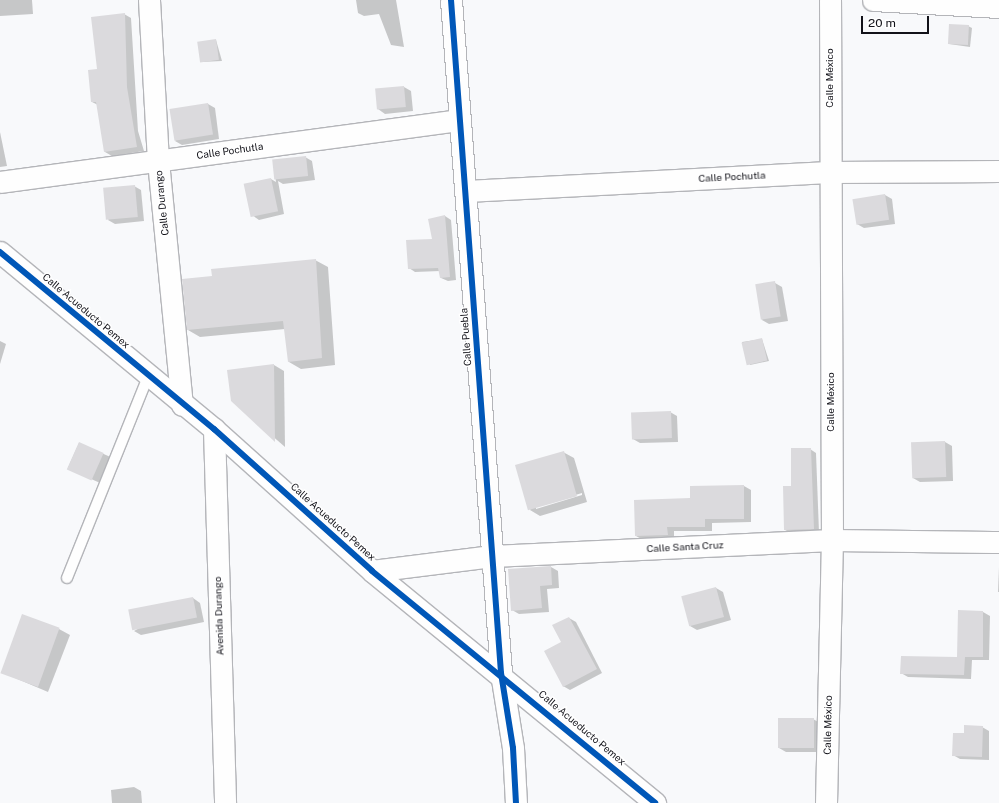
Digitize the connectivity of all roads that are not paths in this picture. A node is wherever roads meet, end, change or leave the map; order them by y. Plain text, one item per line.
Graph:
1 (149, 0) edge
2 (451, 0) edge
3 (830, 0) edge
4 (873, 0) edge
5 (999, 7) edge
6 (459, 120) junction
7 (158, 161) junction
8 (999, 171) edge
9 (829, 172) junction
10 (0, 182) edge
11 (466, 191) junction
12 (0, 252) edge
13 (148, 376) junction
14 (182, 405) junction
15 (214, 428) junction
16 (832, 540) junction
17 (999, 542) edge
18 (492, 556) junction
19 (372, 571) junction
20 (66, 578) dead end
21 (500, 673) junction
22 (225, 803) edge
23 (516, 803) edge
24 (655, 803) edge
25 (826, 803) edge

1 - 7 street, Calle Durango
2 - 6 street, Calle Puebla
3 - 9 street, Calle México
4 - 5 street
6 - 7 street, Calle Pochutla
6 - 11 street, Calle Puebla
7 - 10 street, Calle Pochutla
7 - 14 street, Calle Durango
8 - 9 street, Calle Pochutla
9 - 11 street, Calle Pochutla
9 - 16 street, Calle México
11 - 18 street, Calle Puebla
12 - 13 street, Calle Acueducto Pemex
13 - 14 street, Calle Acueducto Pemex
13 - 20 lane
14 - 15 street, Calle Acueducto Pemex
15 - 19 street, Calle Acueducto Pemex
15 - 22 street, Avenida Durango
16 - 17 street, Calle Santa Cruz
16 - 18 street, Calle Santa Cruz
16 - 25 street, Calle México
18 - 19 street, Calle Santa Cruz
18 - 21 street, Calle Puebla
19 - 21 street, Calle Acueducto Pemex
21 - 23 street, Calle Puebla
21 - 24 street, Calle Acueducto Pemex

